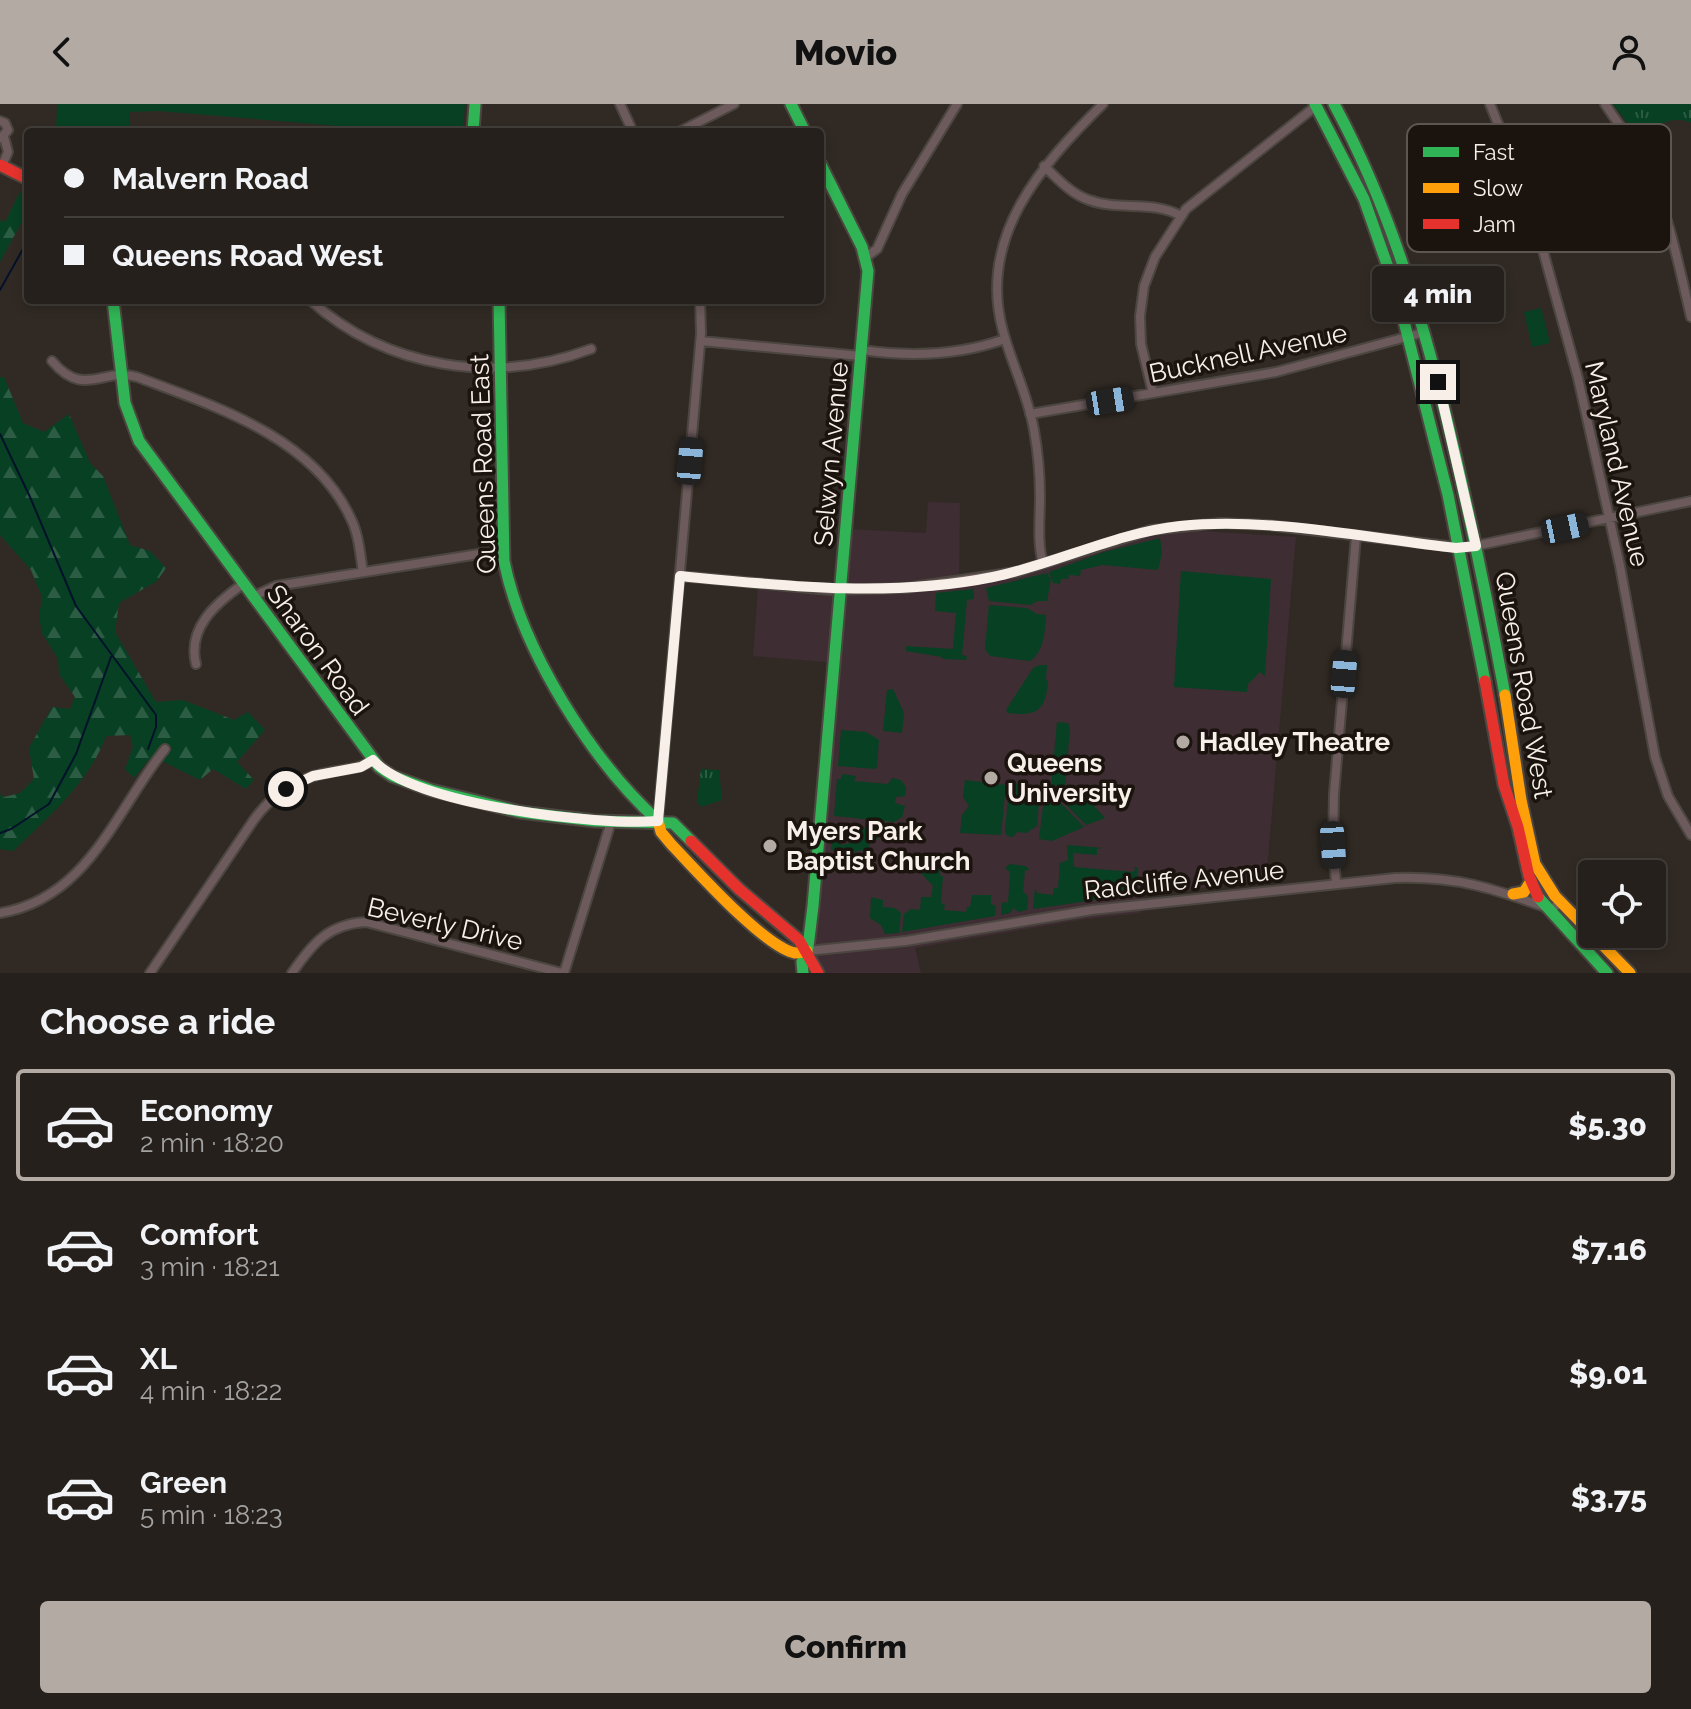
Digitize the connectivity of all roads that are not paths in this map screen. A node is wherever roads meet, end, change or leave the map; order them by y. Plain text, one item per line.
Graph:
1 (475, 104) edge
2 (620, 104) edge
3 (734, 104) edge
4 (791, 104) edge
5 (957, 104) edge
6 (1103, 104) edge
7 (1334, 104) edge
8 (1490, 104) edge
9 (1605, 104) edge
10 (1316, 105) edge
11 (0, 121) edge
12 (1499, 124) edge
13 (1619, 124) edge
14 (473, 128) edge
15 (631, 128) edge
16 (687, 128) edge
17 (803, 128) edge
18 (2, 138) edge
19 (1, 166) edge
20 (1044, 166) junction
21 (824, 171) edge
22 (24, 177) edge
23 (1181, 216) junction
24 (1671, 244) edge
25 (1544, 252) edge
26 (866, 257) junction
27 (113, 304) edge
28 (315, 304) edge
29 (499, 304) edge
30 (700, 304) edge
31 (1691, 317) edge
32 (1425, 332) junction
33 (1409, 336) junction
34 (1005, 339) junction
35 (701, 341) junction
36 (591, 349) dead end
37 (862, 353) junction
38 (52, 361) dead end
39 (502, 366) junction
40 (122, 376) junction
41 (1153, 393) junction
42 (1030, 414) junction
43 (1691, 501) edge
44 (1610, 518) junction
45 (1356, 536) junction
46 (1476, 546) junction
47 (1460, 548) junction
48 (504, 550) junction
49 (1043, 563) junction
50 (363, 572) junction
51 (680, 576) junction
52 (243, 584) junction
53 (841, 590) junction
54 (252, 597) junction
55 (196, 664) dead end
56 (165, 749) dead end
57 (373, 760) junction
58 (658, 821) junction
59 (611, 822) junction
60 (1691, 835) edge
61 (1531, 881) junction
62 (1336, 883) junction
63 (1513, 894) junction
64 (1561, 902) junction
65 (1546, 908) junction
66 (0, 913) edge
67 (774, 941) junction
68 (807, 951) junction
69 (150, 973) edge
70 (292, 973) edge
71 (563, 973) edge
72 (802, 973) edge
73 (818, 973) edge
74 (1607, 973) edge
75 (1630, 973) edge

1 - 14 street
2 - 15 street
3 - 16 street
4 - 17 street
5 - 26 street
6 - 20 street
7 - 32 street, Queens Road West
8 - 12 street, Maryland Avenue
9 - 13 street
10 - 23 street
10 - 33 street, Queens Road West
11 - 18 street
18 - 19 street
19 - 22 street
20 - 23 street
20 - 34 street
21 - 26 street, Selwyn Avenue
23 - 41 street
24 - 31 street
25 - 44 street, Maryland Avenue
26 - 37 street, Selwyn Avenue
27 - 40 street, Sharon Road
28 - 39 street
29 - 39 street, Queens Road East
30 - 35 street
32 - 33 street, Bucknell Avenue
32 - 46 street, Queens Road West
33 - 41 street, Bucknell Avenue
33 - 47 street, Queens Road West
34 - 37 street
34 - 42 street
35 - 37 street
35 - 51 street
36 - 39 street
37 - 53 street, Selwyn Avenue
38 - 40 street
39 - 48 street, Queens Road East
40 - 50 street
40 - 52 street, Sharon Road
41 - 42 street, Bucknell Avenue
42 - 49 street
43 - 44 street
44 - 46 street
44 - 60 street, Maryland Avenue
45 - 47 street
45 - 49 street
45 - 62 street
46 - 47 street
46 - 64 street, Queens Road West
47 - 61 street, Queens Road West
48 - 50 street
48 - 58 street, Queens Road East
49 - 53 street
50 - 54 street
51 - 53 street
51 - 58 street
52 - 54 street, Sharon Road
52 - 55 street
53 - 68 street, Selwyn Avenue
54 - 57 street, Sharon Road
56 - 66 street
57 - 59 street, Sharon Road
57 - 69 street
58 - 59 street, Sharon Road
58 - 67 street
58 - 68 street
59 - 71 street
61 - 63 street
61 - 65 street, Queens Road West
62 - 63 street, Radcliffe Avenue
62 - 68 street, Radcliffe Avenue
63 - 65 street, Radcliffe Avenue
64 - 65 street
64 - 75 street, Queens Road West
65 - 74 street, Queens Road West
67 - 68 street
67 - 72 street
68 - 72 street, Selwyn Avenue
68 - 73 street
70 - 71 street, Beverly Drive

